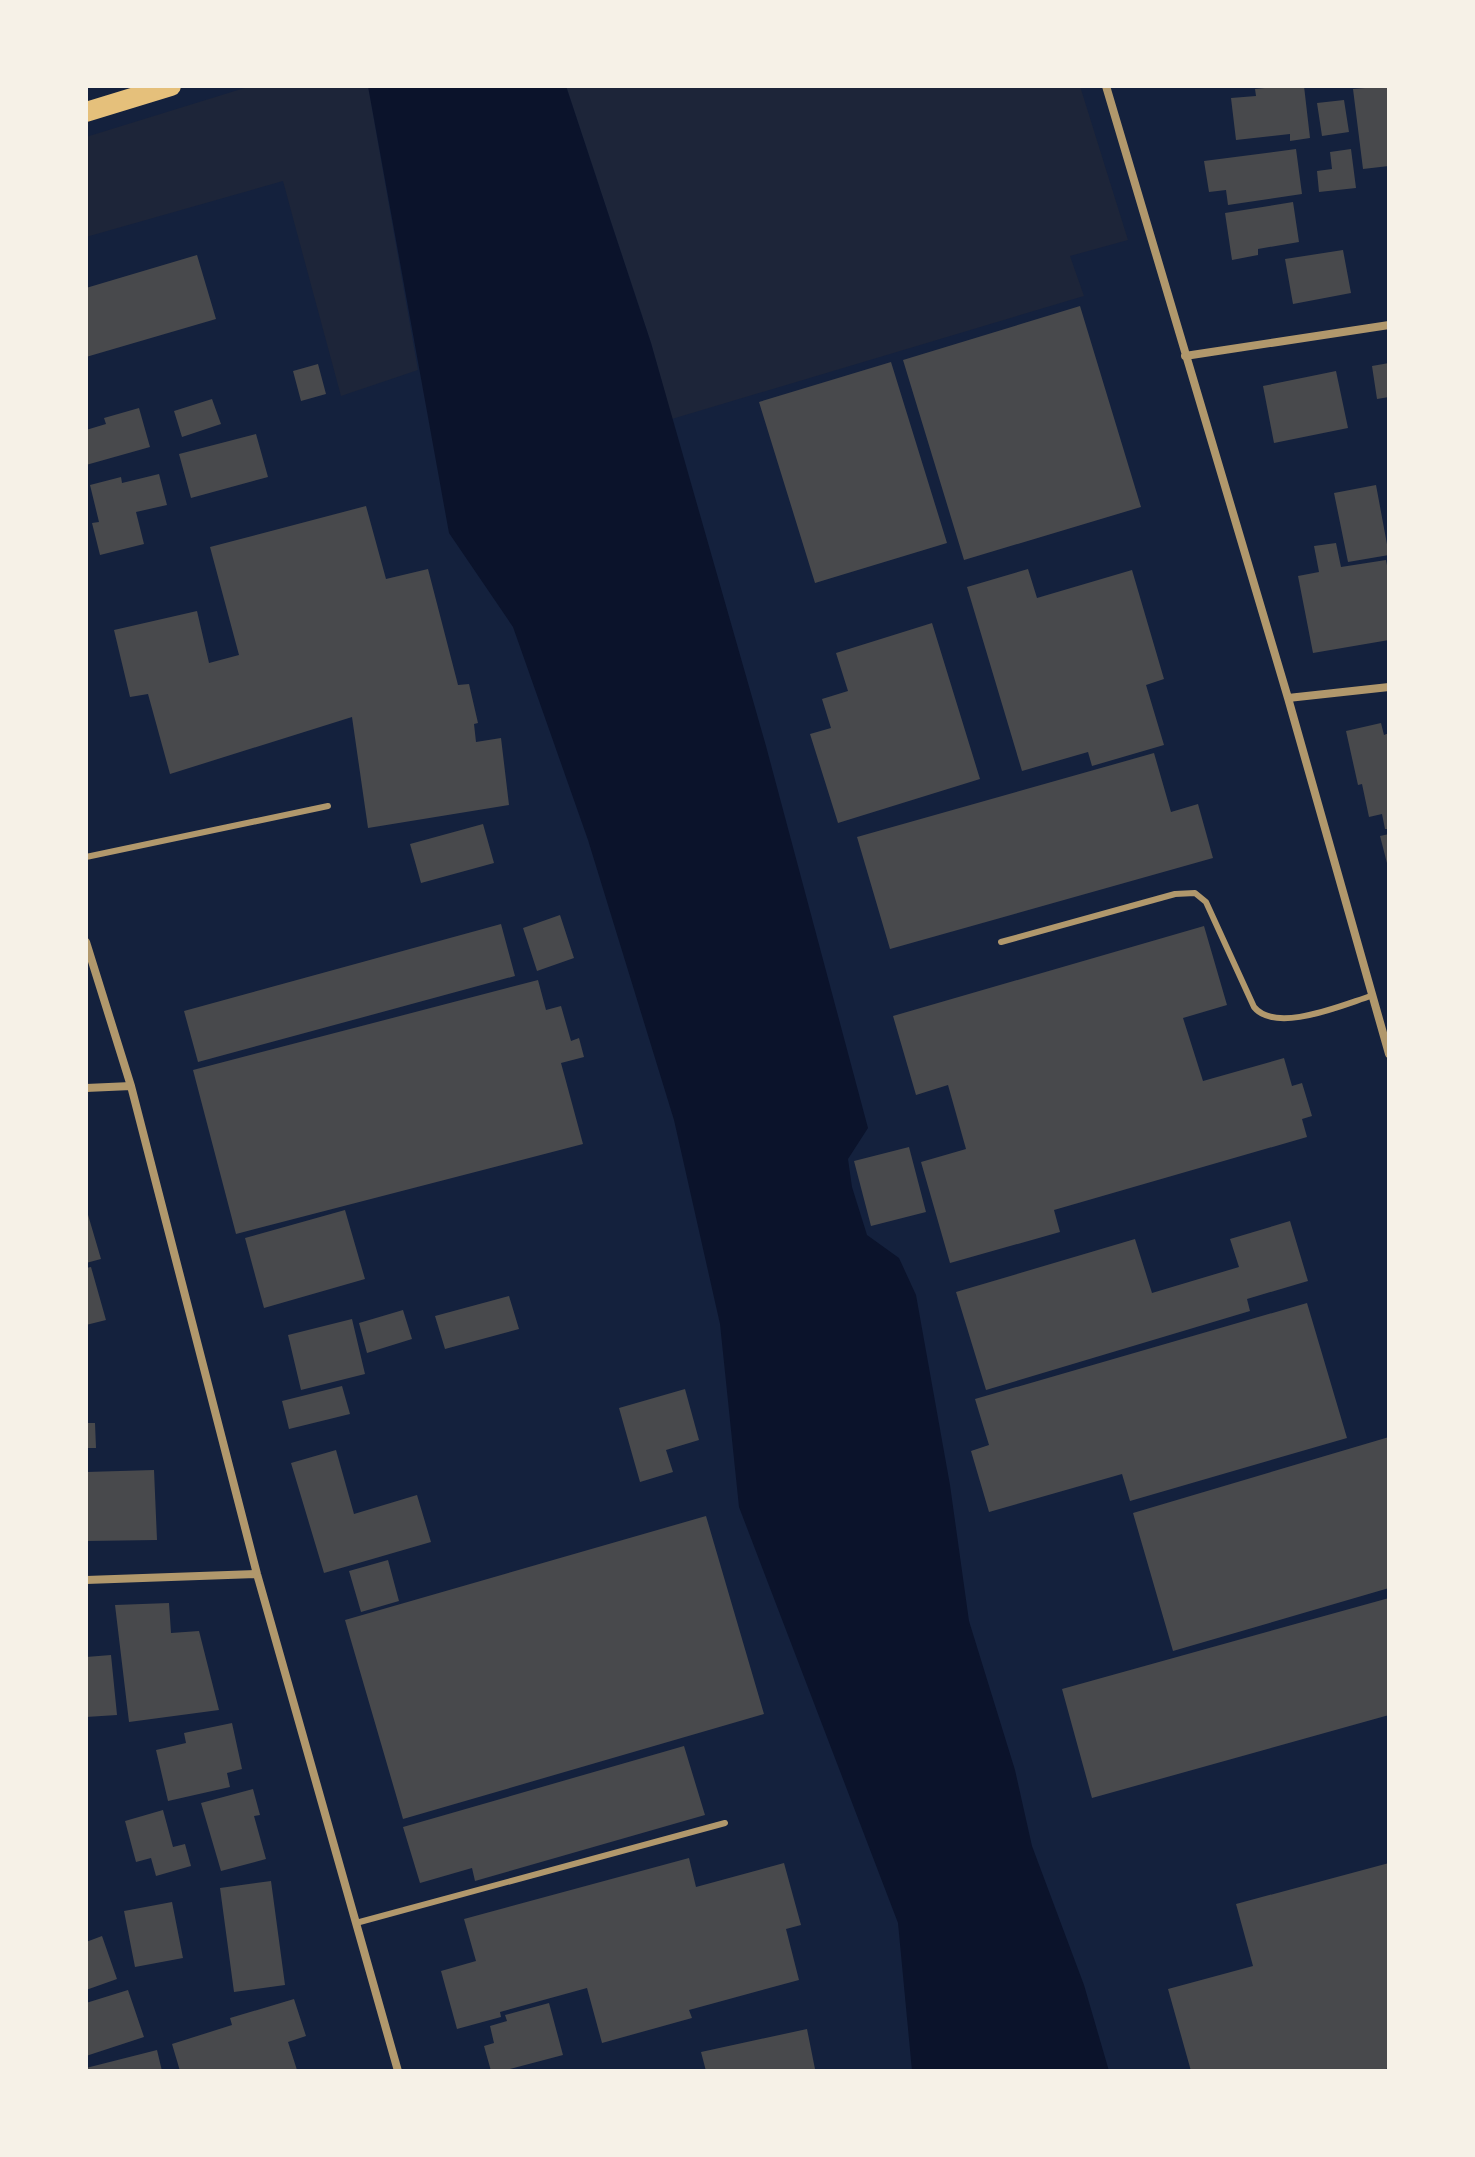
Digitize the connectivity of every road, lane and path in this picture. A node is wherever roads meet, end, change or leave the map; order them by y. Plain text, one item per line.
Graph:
1 (171, 86) edge
2 (1106, 86) edge
3 (86, 112) edge
4 (1389, 325) edge
5 (1185, 356) junction
6 (1389, 687) edge
7 (1288, 698) junction
8 (328, 806) dead end
9 (86, 857) edge
10 (86, 942) edge
11 (1001, 942) dead end
12 (1371, 996) junction
13 (1389, 1054) edge
14 (131, 1086) junction
15 (86, 1088) edge
16 (257, 1574) junction
17 (86, 1580) edge
18 (725, 1823) dead end
19 (356, 1923) junction
20 (398, 2071) edge

1 - 3 main road
2 - 5 street
4 - 5 street
5 - 7 street
6 - 7 street
7 - 12 street
8 - 9 lane
10 - 14 street
11 - 12 lane
12 - 13 street
14 - 15 street
14 - 16 street
16 - 17 street
16 - 19 street
18 - 19 lane
19 - 20 street

